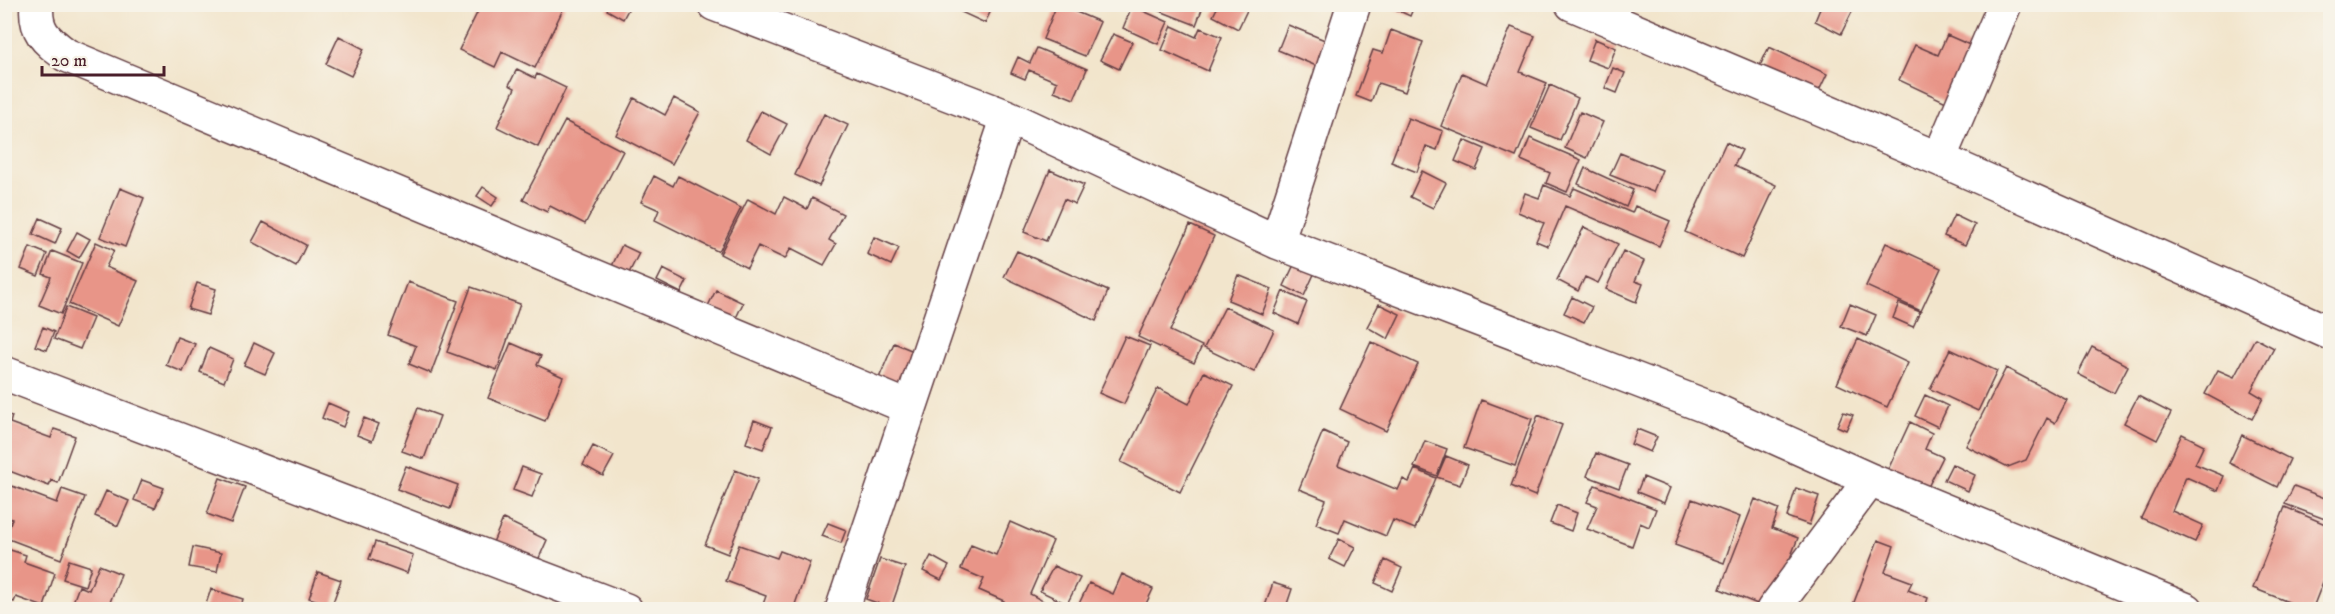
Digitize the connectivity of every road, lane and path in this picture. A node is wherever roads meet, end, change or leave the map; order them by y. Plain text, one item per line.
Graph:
1 (37, 4) edge
2 (714, 4) edge
3 (1354, 4) edge
4 (1572, 4) edge
5 (2005, 4) edge
6 (1008, 117) junction
7 (1939, 159) junction
8 (1277, 242) junction
9 (2331, 333) edge
10 (4, 373) edge
11 (910, 408) junction
12 (1870, 480) junction
13 (626, 609) edge
14 (842, 609) edge
15 (1773, 609) edge
16 (2187, 609) edge

1 - 11 street
2 - 6 street
3 - 8 street
4 - 7 street
5 - 7 street
6 - 8 street
6 - 11 street
7 - 9 street
8 - 12 street
10 - 13 street
11 - 14 street
12 - 15 street
12 - 16 street

